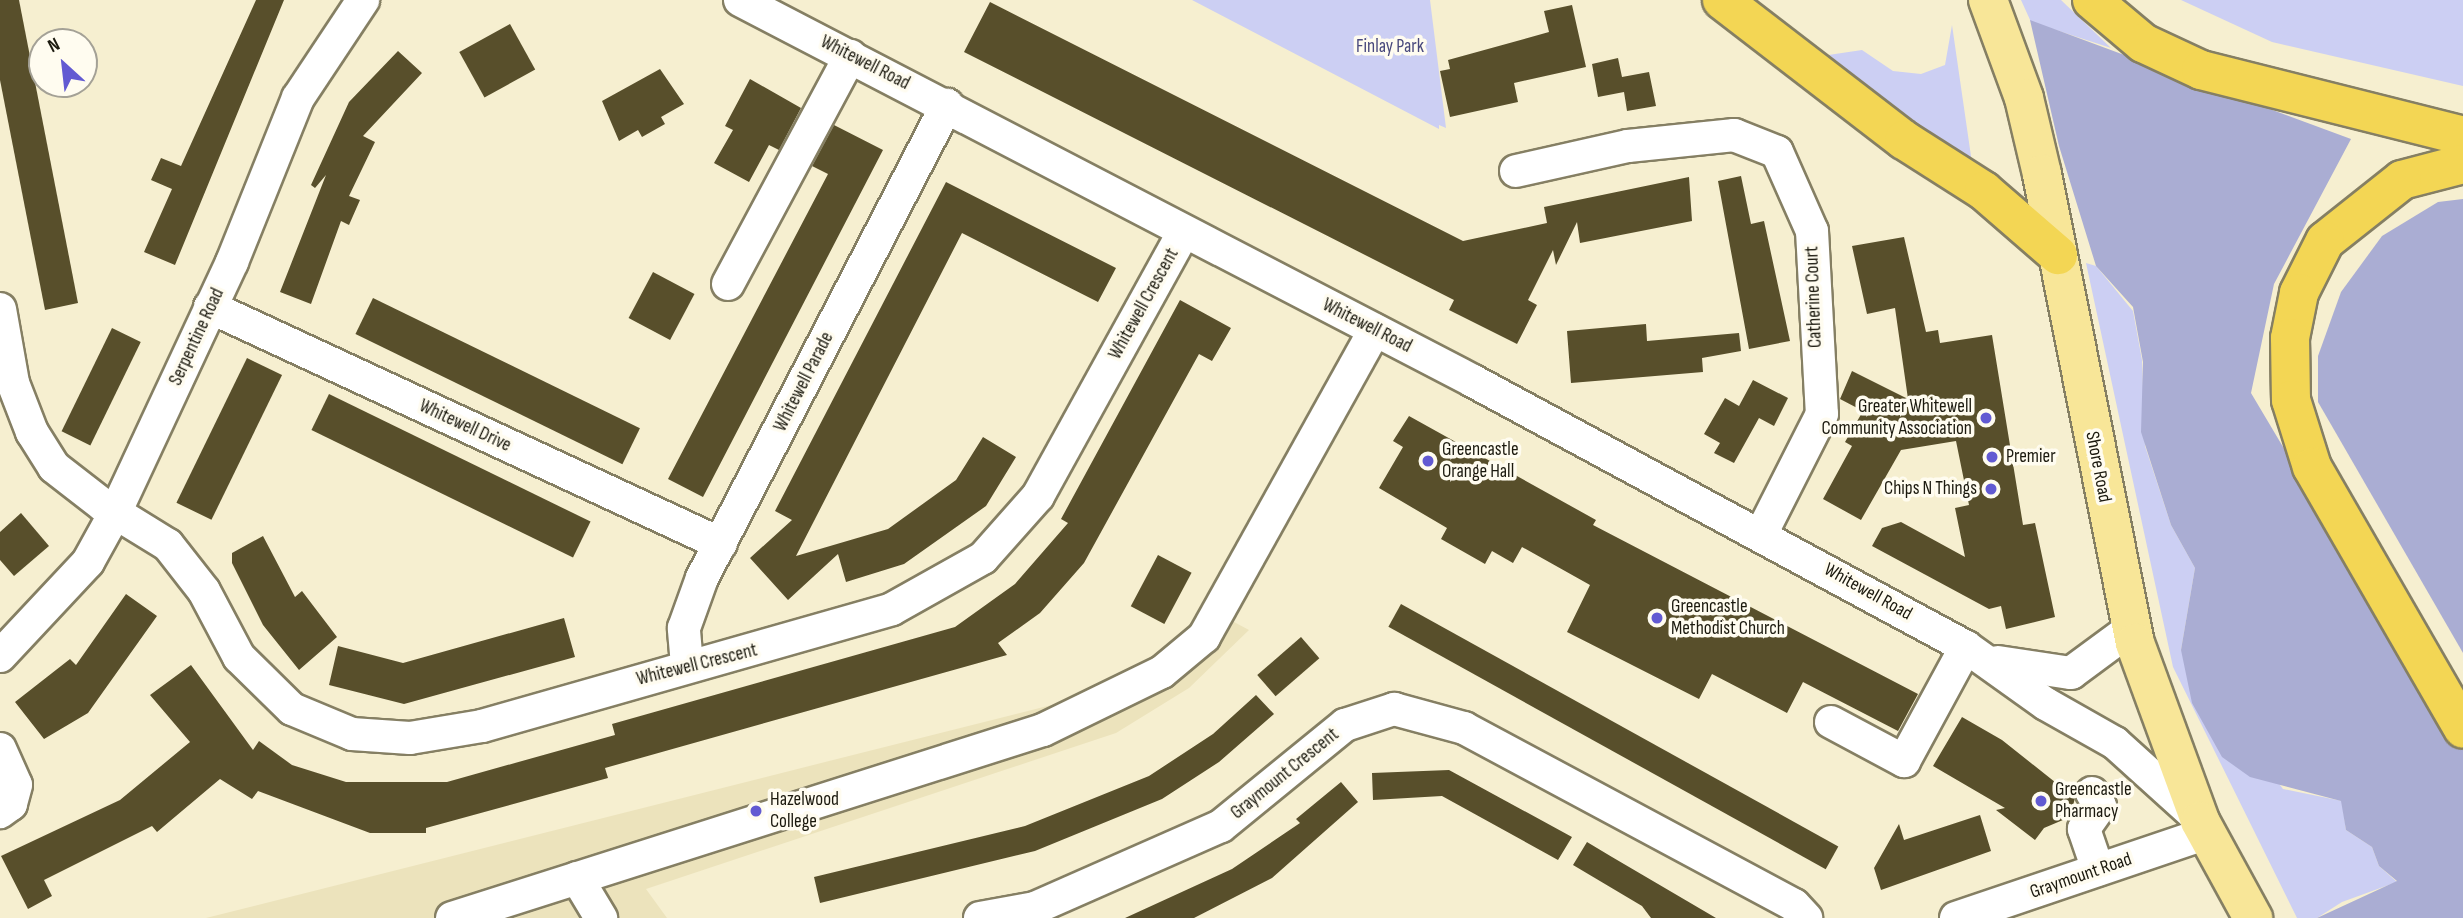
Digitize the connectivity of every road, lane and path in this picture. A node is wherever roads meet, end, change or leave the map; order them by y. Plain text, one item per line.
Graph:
1 (363, 0) edge
2 (740, 0) edge
3 (1722, 0) edge
4 (1988, 0) edge
5 (2092, 0) edge
6 (850, 56) junction
7 (947, 105) junction
8 (2463, 136) edge
9 (2463, 164) edge
10 (1516, 171) dead end
11 (1182, 233) junction
12 (2058, 255) junction
13 (728, 284) dead end
14 (210, 307) junction
15 (0, 309) edge
16 (1375, 330) junction
17 (7, 385) edge
18 (115, 513) junction
19 (1761, 534) junction
20 (721, 544) junction
21 (2132, 628) junction
22 (1978, 653) junction
23 (0, 656) edge
24 (687, 665) junction
25 (1831, 722) dead end
26 (2463, 729) edge
27 (0, 750) edge
28 (2092, 793) dead end
29 (0, 812) edge
30 (2204, 827) junction
31 (2098, 870) junction
32 (577, 878) junction
33 (452, 918) edge
34 (601, 918) edge
35 (980, 918) edge
36 (1806, 918) edge
37 (1955, 918) edge
38 (2253, 918) edge

1 - 14 street, Serpentine Road
2 - 6 street, Whitewell Road
3 - 12 highway
4 - 12 main road, Shore Road
5 - 8 highway
6 - 7 street, Whitewell Road
6 - 13 street
7 - 11 street, Whitewell Road
7 - 20 street, Whitewell Parade
9 - 26 highway
10 - 19 street, Catherine Court
11 - 16 street, Whitewell Road
11 - 24 street, Whitewell Crescent
12 - 21 main road, Shore Road
14 - 18 street, Serpentine Road
14 - 20 street, Whitewell Drive
15 - 17 street, Whitewell Crescent
16 - 19 street, Whitewell Road
16 - 32 street
17 - 18 street, Whitewell Crescent
18 - 23 street, Serpentine Road
18 - 24 street, Whitewell Crescent
19 - 22 street, Whitewell Road
20 - 24 street, Whitewell Parade
21 - 22 street, Whitewell Road
21 - 30 main road, Shore Road
22 - 25 street
22 - 30 street, Whitewell Road
27 - 29 street
28 - 31 street
30 - 31 street, Graymount Road
30 - 38 main road, Shore Road
31 - 37 street, Graymount Road
32 - 33 street
32 - 34 street
35 - 36 street, Graymount Crescent

